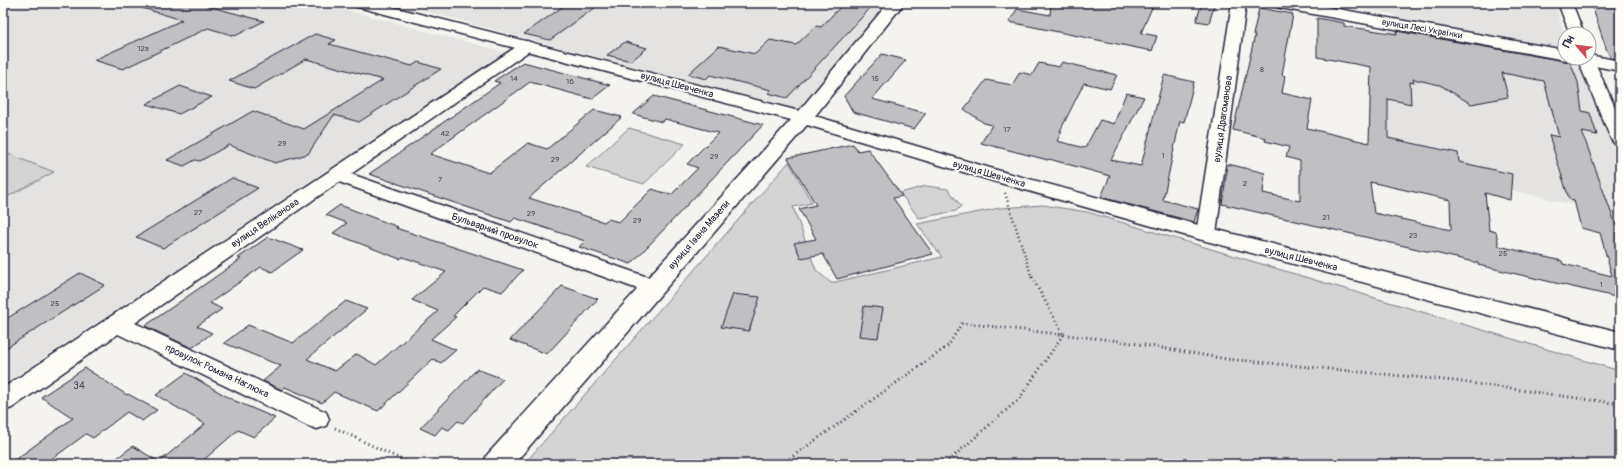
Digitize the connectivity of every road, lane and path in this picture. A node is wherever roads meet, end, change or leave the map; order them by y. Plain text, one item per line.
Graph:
1 (359, 3) edge
2 (896, 3) edge
3 (1239, 3) edge
4 (1280, 3) edge
5 (1565, 3) edge
6 (1573, 26) edge
7 (527, 46) junction
8 (1557, 54) edge
9 (1597, 61) edge
10 (1588, 66) edge
11 (1620, 66) edge
12 (803, 118) junction
13 (1620, 139) edge
14 (336, 176) junction
15 (1000, 178) junction
16 (1206, 234) junction
17 (654, 287) junction
18 (117, 324) junction
19 (1064, 335) junction
20 (1620, 341) edge
21 (3, 401) edge
22 (1620, 404) edge
23 (317, 419) joint
24 (412, 464) edge
25 (497, 464) edge
26 (782, 464) edge
27 (945, 464) edge

1 - 7 street, вулиця Шевченка
2 - 12 street, вулиця Івана Мазепи
3 - 16 street, вулиця Драгоманова
4 - 8 street, вулиця Лесі Українки
5 - 6 street
7 - 12 street, вулиця Шевченка
7 - 14 street, вулиця Веліканова
9 - 11 street
10 - 13 street
12 - 15 street, вулиця Шевченка
12 - 17 street, вулиця Івана Мазепи
14 - 17 street, Бульварний провулок
14 - 18 street, вулиця Веліканова
15 - 16 street, вулиця Шевченка
15 - 19 path
16 - 20 street, вулиця Шевченка
17 - 25 street, вулиця Івана Мазепи
18 - 21 street, вулиця Веліканова
18 - 23 street, провулок Романа Наглюка
19 - 22 path
19 - 26 path
19 - 27 path
23 - 24 path

